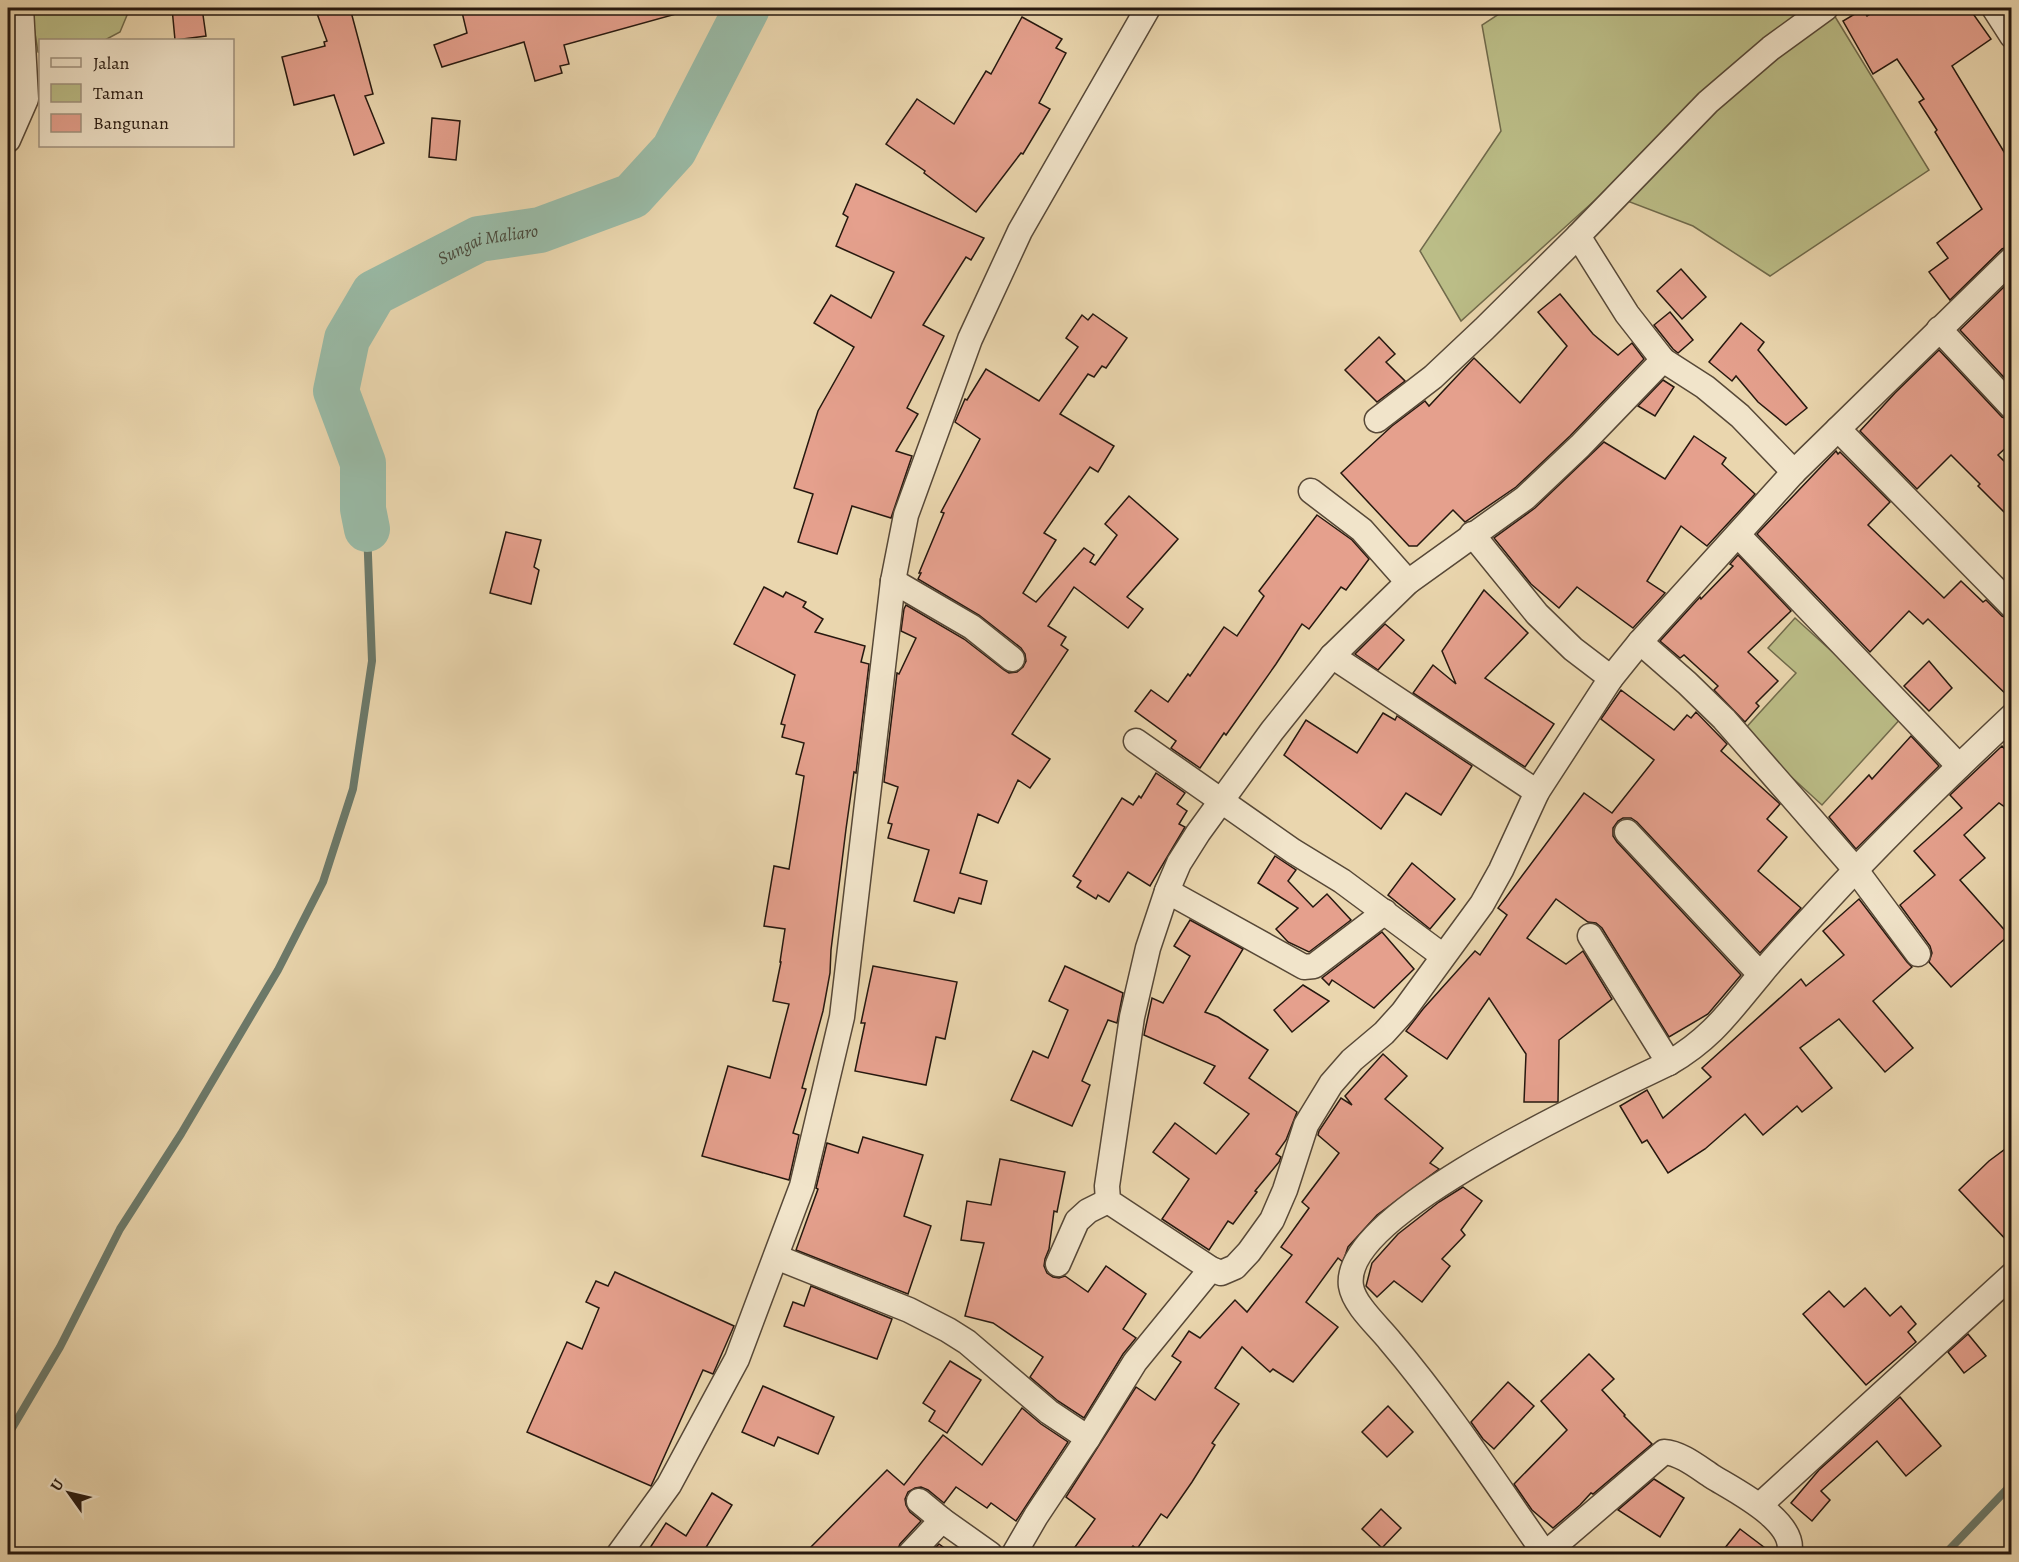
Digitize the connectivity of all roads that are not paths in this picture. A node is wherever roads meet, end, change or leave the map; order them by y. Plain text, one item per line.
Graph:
1 (21, 8) edge
2 (1148, 8) edge
3 (1826, 8) edge
4 (1994, 8) edge
5 (2012, 36) edge
6 (8, 140) edge
7 (1578, 236) junction
8 (2012, 259) edge
9 (1939, 328) junction
10 (1663, 360) junction
11 (2012, 407) edge
12 (1377, 420) dead end
13 (1838, 429) junction
14 (1794, 472) junction
15 (1311, 491) dead end
16 (1472, 534) junction
17 (1738, 535) junction
18 (893, 581) junction
19 (1408, 582) junction
20 (2012, 606) edge
21 (1640, 642) junction
22 (1332, 656) junction
23 (1012, 659) dead end
24 (1611, 678) junction
25 (2012, 716) edge
26 (1136, 741) dead end
27 (1959, 766) junction
28 (1537, 792) junction
29 (1221, 802) junction
30 (1628, 832) dead end
31 (1855, 869) junction
32 (1167, 891) junction
33 (1385, 912) junction
34 (1590, 936) dead end
35 (1918, 954) dead end
36 (1443, 956) junction
37 (1760, 974) junction
38 (1669, 1063) junction
39 (1108, 1201) junction
40 (776, 1257) junction
41 (1058, 1264) dead end
42 (1210, 1269) junction
43 (2012, 1275) edge
44 (1088, 1438) junction
45 (919, 1501) dead end
46 (1760, 1505) junction
47 (942, 1520) junction
48 (619, 1554) edge
49 (910, 1554) edge
50 (990, 1554) edge
51 (1014, 1554) edge
52 (1545, 1554) edge
53 (1789, 1554) edge

1 - 6 street
2 - 18 street
3 - 7 street
4 - 5 street
7 - 10 street
7 - 12 street
8 - 9 street
9 - 11 street
9 - 13 street
10 - 14 street
10 - 16 street
13 - 14 street
13 - 20 street
14 - 17 street
15 - 19 street
16 - 19 street
16 - 24 street
17 - 21 street
17 - 27 street
18 - 23 street
18 - 40 street
19 - 22 street
21 - 24 street
21 - 31 street
22 - 28 street
22 - 29 street
24 - 28 street
25 - 27 street
26 - 29 street
27 - 31 street
28 - 36 street
29 - 32 street
29 - 33 street
30 - 37 street
31 - 35 street
31 - 37 street
32 - 33 street
32 - 39 street
33 - 36 street
34 - 38 street
36 - 42 street
37 - 38 street
38 - 52 street
39 - 41 street
39 - 42 street
40 - 44 street
40 - 48 street
42 - 44 street
43 - 46 street
44 - 51 street
45 - 47 street
46 - 52 street
46 - 53 street
47 - 49 street
47 - 50 street

